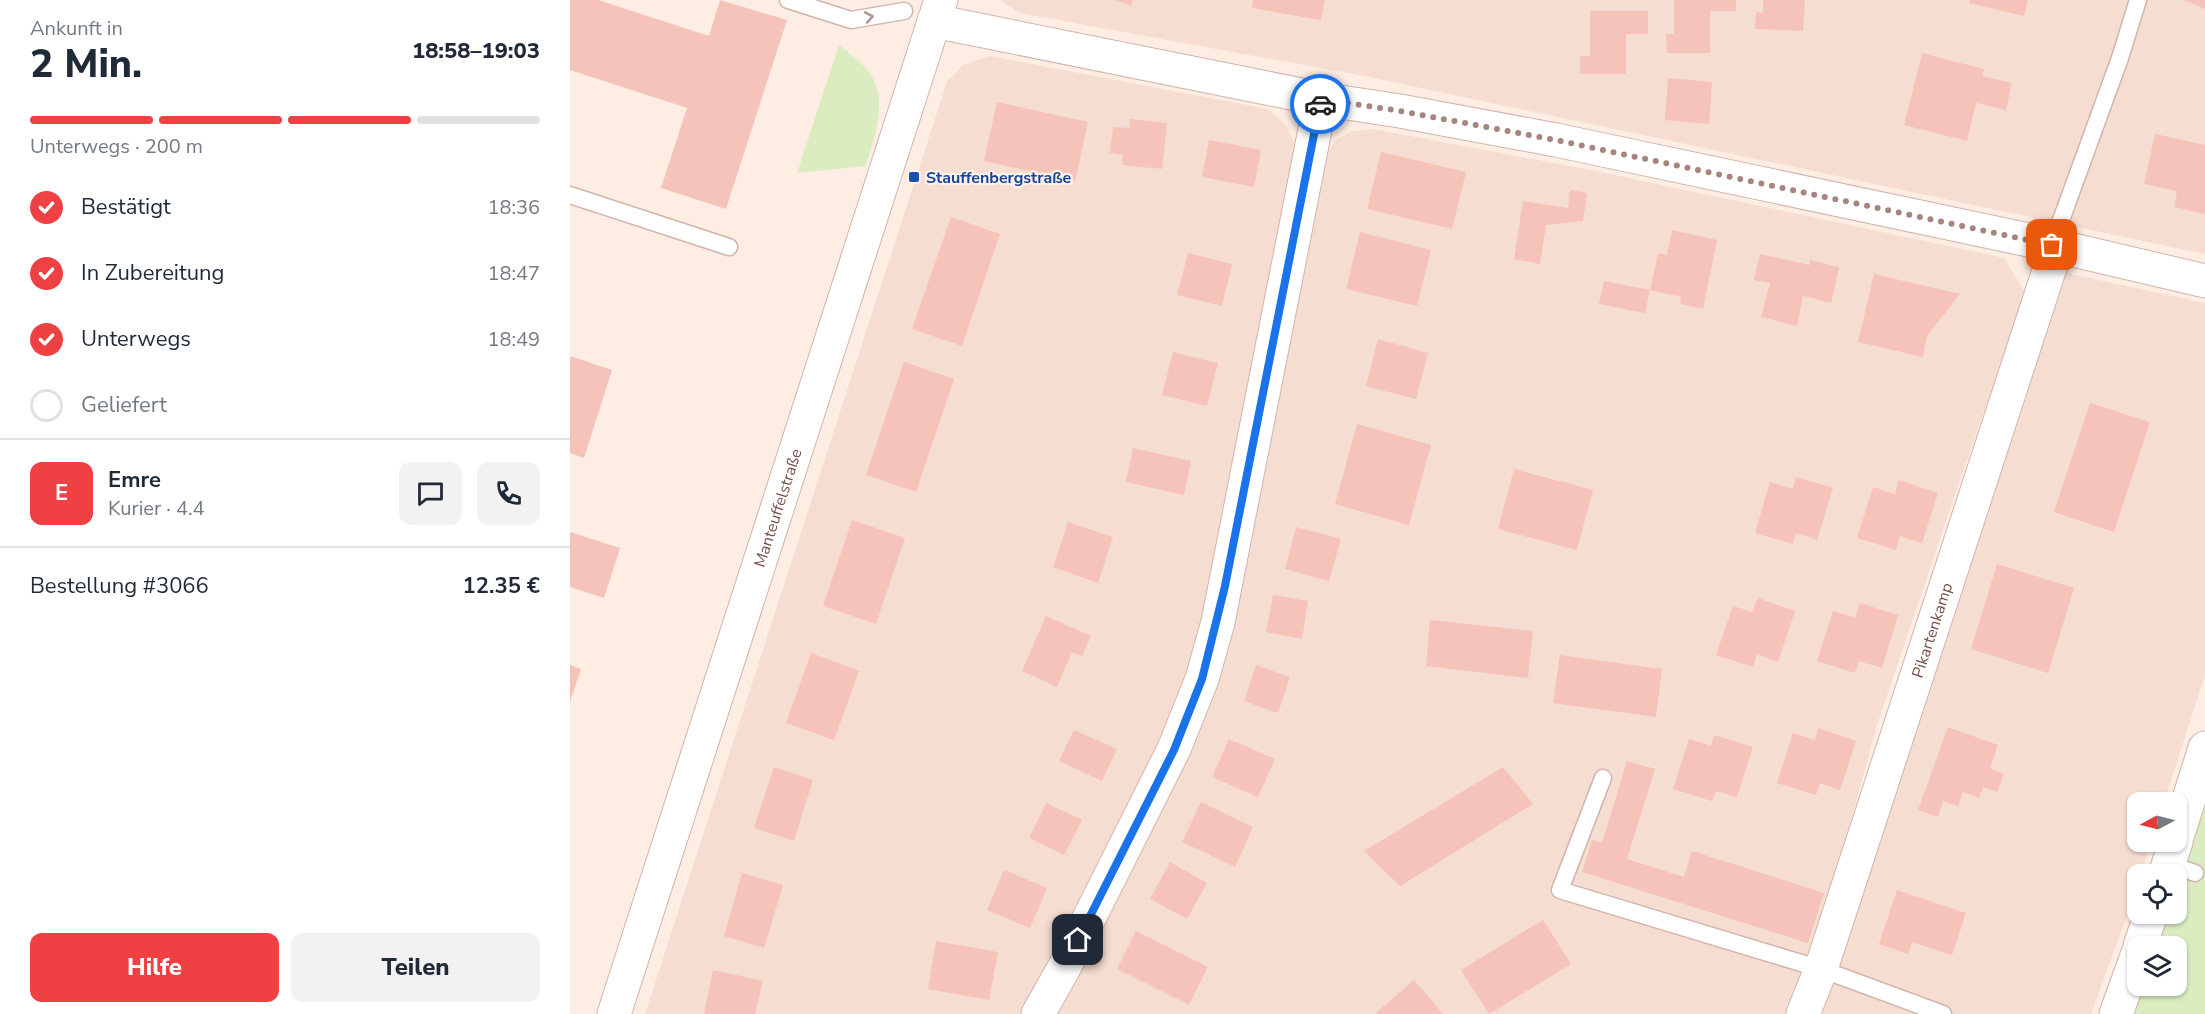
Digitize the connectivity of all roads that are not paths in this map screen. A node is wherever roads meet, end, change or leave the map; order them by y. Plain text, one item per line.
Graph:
1 (788, 0) edge
2 (2138, 0) edge
3 (918, 8) edge
4 (1321, 99) junction
5 (570, 195) edge
6 (2055, 245) junction
7 (729, 247) dead end
8 (2205, 281) edge
9 (2205, 748) edge
10 (1603, 778) dead end
11 (2176, 859) edge
12 (1821, 969) junction
13 (2127, 984) edge
14 (614, 1014) edge
15 (1038, 1014) edge
16 (1803, 1014) edge
17 (1943, 1014) edge
18 (2116, 1014) edge

1 -> 3 lane
2 - 6 lane
3 - 4 street
3 - 14 street, Manteuffelstraße
4 - 6 street
4 - 15 street
5 - 7 lane
6 - 8 street
6 - 12 street, Pikartenkamp
9 - 11 street
10 - 12 lane
12 - 16 street, Pikartenkamp
12 - 17 lane
13 - 18 street

